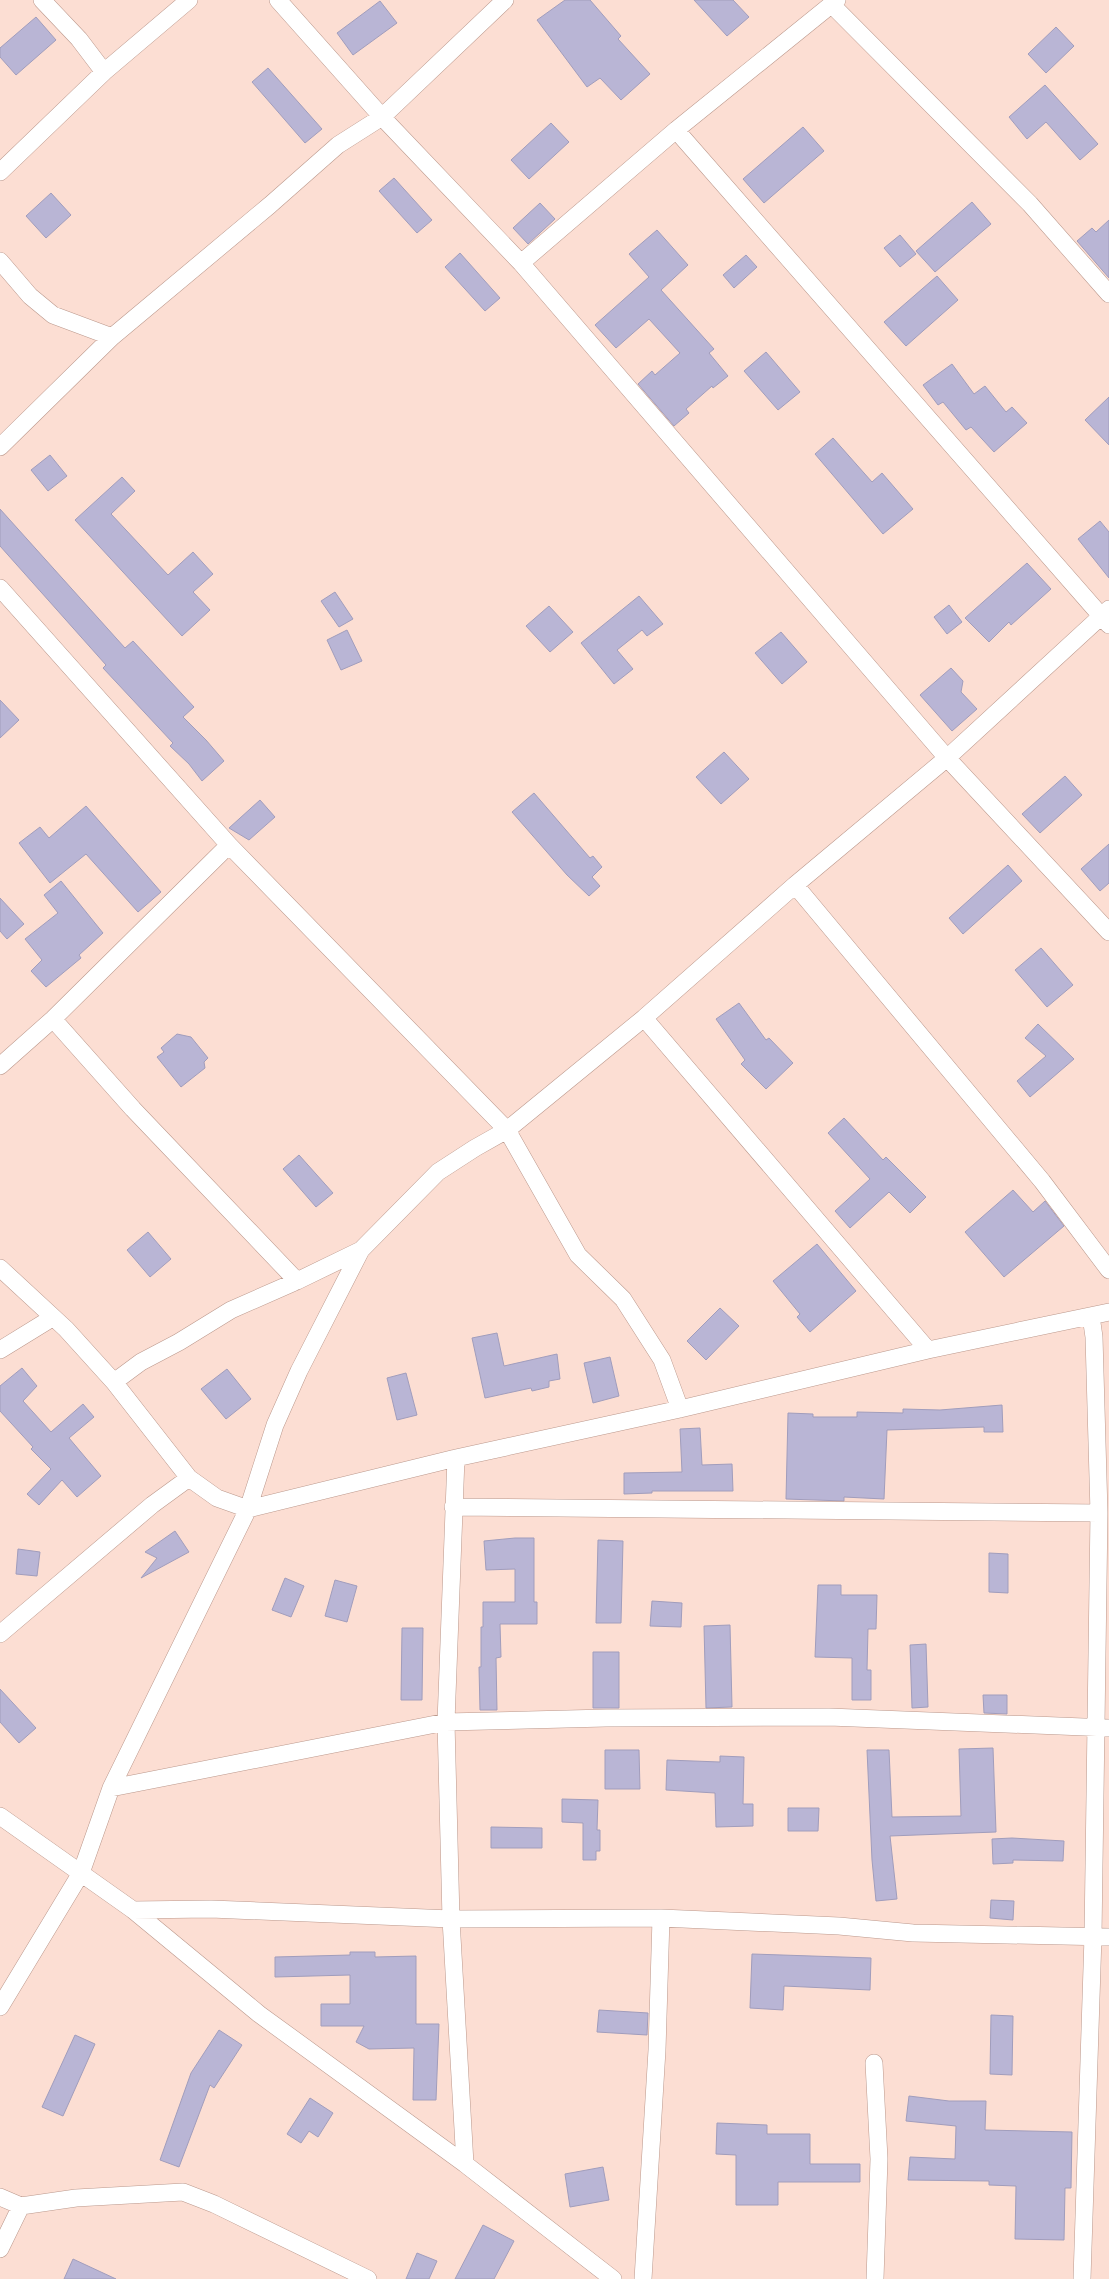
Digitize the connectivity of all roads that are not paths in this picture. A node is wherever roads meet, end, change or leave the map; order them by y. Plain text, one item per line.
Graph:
1 (42, 0) edge
2 (189, 0) edge
3 (278, 0) edge
4 (505, 0) edge
5 (835, 2) edge
6 (104, 72) junction
7 (382, 117) junction
8 (676, 130) junction
9 (0, 172) edge
10 (0, 261) edge
11 (520, 263) junction
12 (1109, 294) edge
13 (112, 337) junction
14 (0, 447) edge
15 (0, 588) edge
16 (1107, 617) edge
17 (947, 758) junction
18 (229, 845) junction
19 (795, 885) junction
20 (1109, 932) edge
21 (644, 1018) junction
22 (53, 1019) junction
23 (0, 1066) edge
24 (507, 1130) junction
25 (361, 1250) junction
26 (0, 1268) edge
27 (1109, 1270) edge
28 (297, 1281) junction
29 (1109, 1312) edge
30 (1090, 1316) junction
31 (52, 1318) junction
32 (0, 1350) edge
33 (928, 1350) junction
34 (114, 1382) junction
35 (680, 1410) junction
36 (456, 1458) junction
37 (189, 1478) junction
38 (453, 1507) junction
39 (248, 1509) junction
40 (1099, 1513) junction
41 (0, 1634) edge
42 (446, 1722) junction
43 (1102, 1727) edge
44 (111, 1788) junction
45 (0, 1816) edge
46 (81, 1873) junction
47 (132, 1910) junction
48 (661, 1918) junction
49 (452, 1919) junction
50 (1101, 1936) edge
51 (0, 2007) edge
52 (874, 2063) dead end
53 (465, 2164) junction
54 (0, 2197) edge
55 (21, 2206) junction
56 (0, 2249) edge
57 (595, 2273) edge
58 (368, 2279) edge
59 (613, 2279) edge
60 (643, 2279) edge
61 (876, 2279) edge
62 (1082, 2279) edge

1 - 6 street
2 - 6 street
3 - 7 street
4 - 7 street
5 - 8 street
5 - 12 street
6 - 9 street
7 - 11 street
7 - 13 street
8 - 11 street
8 - 16 street
10 - 13 street
11 - 17 street
13 - 14 street
15 - 18 street
16 - 17 street
17 - 19 street
17 - 20 street
18 - 22 street
18 - 24 street
19 - 21 street
19 - 27 street
21 - 24 street
21 - 33 street
22 - 23 street
22 - 28 street
24 - 25 street
24 - 35 street
25 - 28 street
25 - 39 street
26 - 31 street
28 - 34 street
29 - 30 street
30 - 33 street
30 - 40 street
31 - 32 street
31 - 34 street
33 - 35 street
34 - 37 street
35 - 36 street
36 - 38 street
36 - 39 street
37 - 39 street
37 - 41 street
38 - 40 street
38 - 42 street
39 - 44 street
40 - 43 street
42 - 43 street
42 - 44 street
42 - 49 street
43 - 50 street
44 - 46 street
45 - 46 street
46 - 47 street
46 - 51 street
47 - 49 street
47 - 53 street
48 - 49 street
48 - 50 street
48 - 60 street
49 - 53 street
50 - 62 street
52 - 61 street
53 - 57 street
54 - 55 street
55 - 56 street
55 - 58 street
57 - 59 street

